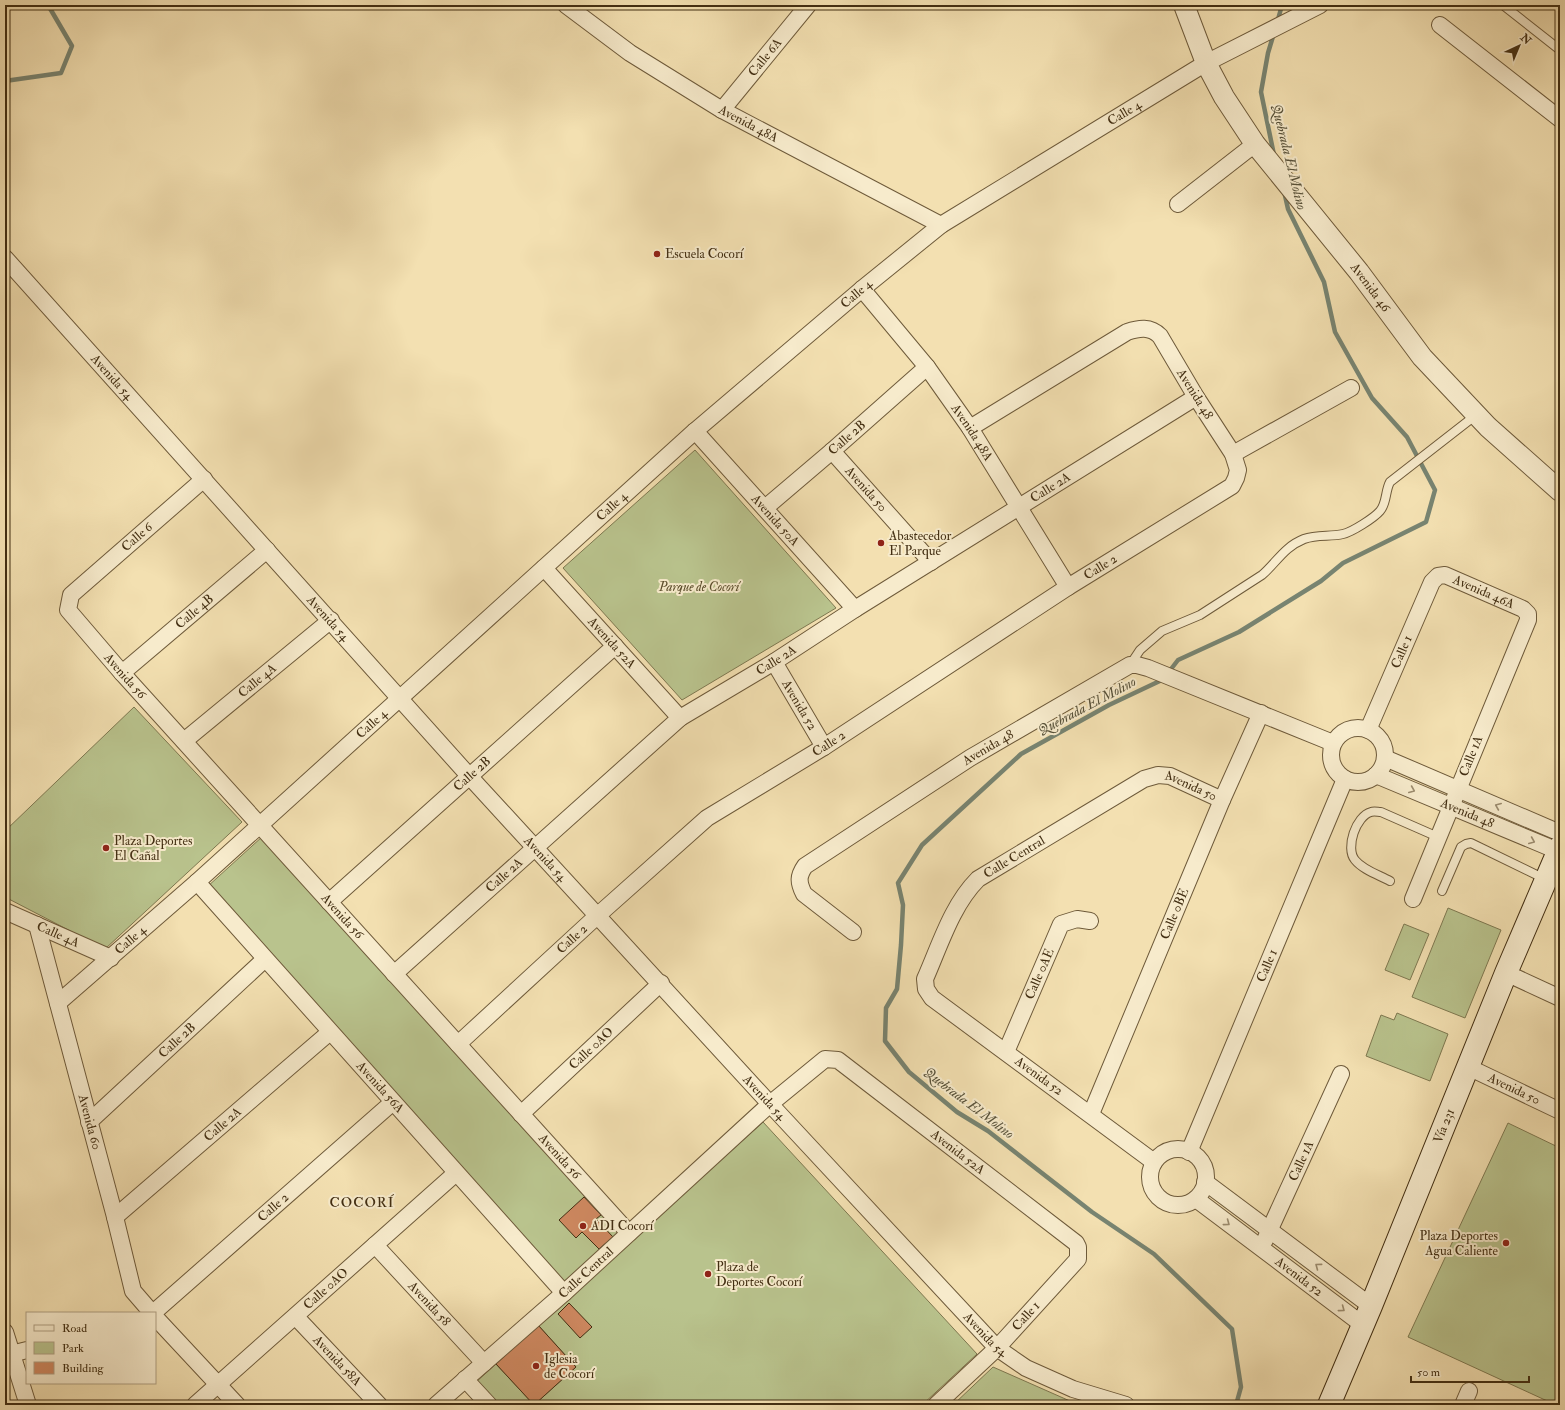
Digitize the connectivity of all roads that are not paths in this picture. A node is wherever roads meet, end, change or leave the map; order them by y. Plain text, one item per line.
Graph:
1 (566, 5) edge
2 (808, 5) edge
3 (1184, 5) edge
4 (1320, 5) edge
5 (1502, 5) edge
6 (1440, 25) dead end
7 (1560, 50) edge
8 (1206, 63) junction
9 (722, 110) junction
10 (1560, 119) edge
11 (1258, 147) junction
12 (1178, 204) dead end
13 (942, 225) junction
14 (5, 258) edge
15 (862, 289) junction
16 (927, 367) junction
17 (1351, 388) dead end
18 (1196, 397) junction
19 (1477, 415) junction
20 (970, 428) junction
21 (695, 431) junction
22 (832, 451) junction
23 (1233, 454) junction
24 (204, 479) junction
25 (1232, 486) joint
26 (1560, 491) edge
27 (765, 508) junction
28 (1019, 508) junction
29 (267, 550) junction
30 (931, 562) junction
31 (544, 568) junction
32 (1438, 576) joint
33 (1068, 586) junction
34 (71, 595) joint
35 (855, 609) junction
36 (1528, 614) joint
37 (331, 620) junction
38 (615, 646) junction
39 (774, 662) junction
40 (1130, 665) junction
41 (122, 673) junction
42 (400, 698) junction
43 (1261, 713) junction
44 (680, 718) junction
45 (1368, 730) junction
46 (184, 741) junction
47 (1333, 743) junction
48 (824, 747) junction
49 (1385, 758) junction
50 (1158, 775) joint
51 (1376, 775) junction
52 (470, 777) junction
53 (1345, 779) junction
54 (1458, 789) junction
55 (1222, 800) junction
56 (1451, 807) junction
57 (259, 824) junction
58 (1438, 837) junction
59 (1559, 844) edge
60 (535, 847) junction
61 (1546, 879) junction
62 (1390, 881) dead end
63 (197, 882) junction
64 (1442, 890) dead end
65 (1413, 899) dead end
66 (329, 902) junction
67 (5, 911) edge
68 (597, 916) junction
69 (1090, 921) dead end
70 (37, 925) junction
71 (853, 932) dead end
72 (111, 958) junction
73 (265, 959) junction
74 (1506, 973) junction
75 (394, 974) junction
76 (661, 983) junction
77 (926, 989) joint
78 (1560, 998) edge
79 (58, 1003) junction
80 (330, 1032) junction
81 (458, 1044) junction
82 (1006, 1052) junction
83 (825, 1059) joint
84 (1468, 1068) junction
85 (1341, 1074) dead end
86 (393, 1102) junction
87 (770, 1104) junction
88 (1560, 1111) edge
89 (521, 1114) junction
90 (1091, 1114) junction
91 (89, 1122) junction
92 (1189, 1152) junction
93 (1154, 1162) junction
94 (456, 1173) junction
95 (1205, 1182) junction
96 (1196, 1199) junction
97 (115, 1217) junction
98 (1270, 1230) junction
99 (629, 1233) junction
100 (375, 1245) junction
101 (1261, 1248) junction
102 (1078, 1259) joint
103 (564, 1293) junction
104 (151, 1312) edge
105 (153, 1312) edge
106 (1367, 1315) junction
107 (156, 1317) edge
108 (296, 1317) junction
109 (5, 1332) edge
110 (997, 1348) junction
111 (26, 1350) edge
112 (11, 1354) junction
113 (484, 1363) junction
114 (466, 1379) junction
115 (219, 1386) junction
116 (28, 1405) edge
117 (196, 1405) edge
118 (237, 1405) edge
119 (379, 1405) edge
120 (436, 1405) edge
121 (489, 1405) edge
122 (936, 1405) edge
123 (1126, 1405) edge
124 (1329, 1405) edge

1 - 9 street, Avenida 48A
2 - 9 street, Calle 6A
3 - 8 street, Avenida 46
4 - 8 street, Calle 4
5 - 7 lane
6 - 10 street
8 - 11 street, Avenida 46
8 - 13 street, Calle 4
9 - 13 street, Avenida 48A
11 - 12 street
11 - 19 street, Avenida 46
13 - 15 street, Calle 4
14 - 24 street, Avenida 54
15 - 16 street, Avenida 48A
15 - 21 street, Calle 4
16 - 20 street, Avenida 48A
16 - 22 street, Calle 2B
17 - 23 street
18 - 20 street, Avenida 48
18 - 23 street, Avenida 48
18 - 28 street, Calle 2A
19 - 26 street, Avenida 46
19 - 40 lane
20 - 28 street, Avenida 48A
21 - 27 street, Avenida 50A
21 - 31 street, Calle 4
22 - 27 street, Calle 2B
22 - 30 street, Avenida 50
23 - 25 street, Avenida 48
24 - 29 street, Avenida 54
24 - 34 street, Calle 6
25 - 33 street, Calle 2
27 - 35 street, Avenida 50A
28 - 30 street, Calle 2A
28 - 33 street, Avenida 48A
29 - 37 street, Avenida 54
29 - 41 street, Calle 4B
30 - 35 street, Calle 2A
31 - 38 street, Avenida 52A
31 - 42 street, Calle 4
32 - 36 street, Avenida 46A
32 - 45 street, Calle 1
33 - 48 street, Calle 2
34 - 41 street, Avenida 56
35 - 39 street, Calle 2A
36 - 54 street, Calle 1A
37 - 42 street, Avenida 54
37 - 46 street, Calle 4A
38 - 44 street, Avenida 52A
38 - 52 street, Calle 2B
39 - 44 street, Calle 2A
39 - 48 street, Avenida 52
40 - 43 street
40 - 71 street, Avenida 48
41 - 46 street, Avenida 56
42 - 52 street, Avenida 54
42 - 57 street, Calle 4
43 - 47 street
43 - 55 street, Calle 0BE
44 - 60 street, Calle 2A
45 - 47 street
45 - 49 street
46 - 57 street, Avenida 56
47 - 53 street
48 - 68 street, Calle 2
49 - 51 street
49 - 54 street, Avenida 48
50 - 55 street, Avenida 50
50 - 77 street, Calle Central
51 - 53 street
51 -> 56 street, Avenida 48
52 - 60 street, Avenida 54
52 - 66 street, Calle 2B
53 - 92 street, Calle 1
54 - 56 street, Calle 1A
59 -> 54 street, Avenida 48
55 - 90 street, Calle 0BE
56 - 58 street, Calle 1A
56 -> 59 street, Avenida 48
57 - 63 street, Calle 4
57 - 66 street, Avenida 56
58 - 62 lane
58 - 65 street, Calle 1A
59 - 61 main road, Vía 231
60 - 68 street, Avenida 54
60 - 75 street, Calle 2A
61 - 64 lane
61 - 74 main road, Vía 231
63 - 72 street, Calle 4
63 - 73 street, Avenida 56A
66 - 75 street, Avenida 56
67 - 70 street, Calle 4A
68 - 76 street, Avenida 54
68 - 81 street, Calle 2
69 - 82 street, Calle 0AE
70 - 72 street, Calle 4A
70 - 79 street, Avenida 60
72 - 79 street, Calle 4
73 - 80 street, Avenida 56A
73 - 91 street, Calle 2B
74 - 78 street
74 - 84 main road, Vía 231
75 - 81 street, Avenida 56
76 - 87 street, Avenida 54
76 - 89 street, Calle 0AO
77 - 82 street, Avenida 52
79 - 91 street, Avenida 60
80 - 86 street, Avenida 56A
80 - 97 street, Calle 2A
81 - 89 street, Avenida 56
82 - 90 street, Avenida 52
83 - 87 street, Calle Central
83 - 102 street, Avenida 52A
84 - 88 street, Avenida 50
84 - 106 main road, Vía 231
85 - 98 street, Calle 1A
86 - 94 street, Avenida 56A
86 - 105 street, Calle 2
87 - 99 street, Calle Central
87 - 110 street, Avenida 54
89 - 99 street, Avenida 56
90 - 93 street, Avenida 52
91 - 97 street, Avenida 60
92 - 93 street
92 - 95 street
93 - 96 street
94 - 100 street, Calle 0AO
94 - 103 street, Avenida 56A
95 - 96 street
95 - 98 street, Avenida 52
96 -> 101 street, Avenida 52
97 - 104 street, Avenida 60
98 - 101 street, Calle 1A
106 -> 98 street, Avenida 52
99 - 103 street, Calle Central
100 - 108 street, Calle 0AO
100 - 113 street, Avenida 58
101 -> 106 street, Avenida 52
102 - 110 street, Calle 1
103 - 113 street, Calle Central
106 - 124 main road, Vía 231
107 - 115 street
108 - 115 street, Calle 0AO
108 - 119 street, Avenida 58A
109 - 112 street
110 - 122 street, Calle 1
110 - 123 street, Avenida 54
111 - 112 street
112 - 116 street
113 - 114 street, Calle Central
114 - 120 street, Calle Central
114 - 121 street
115 - 117 street, Calle 0AO
115 - 118 street

